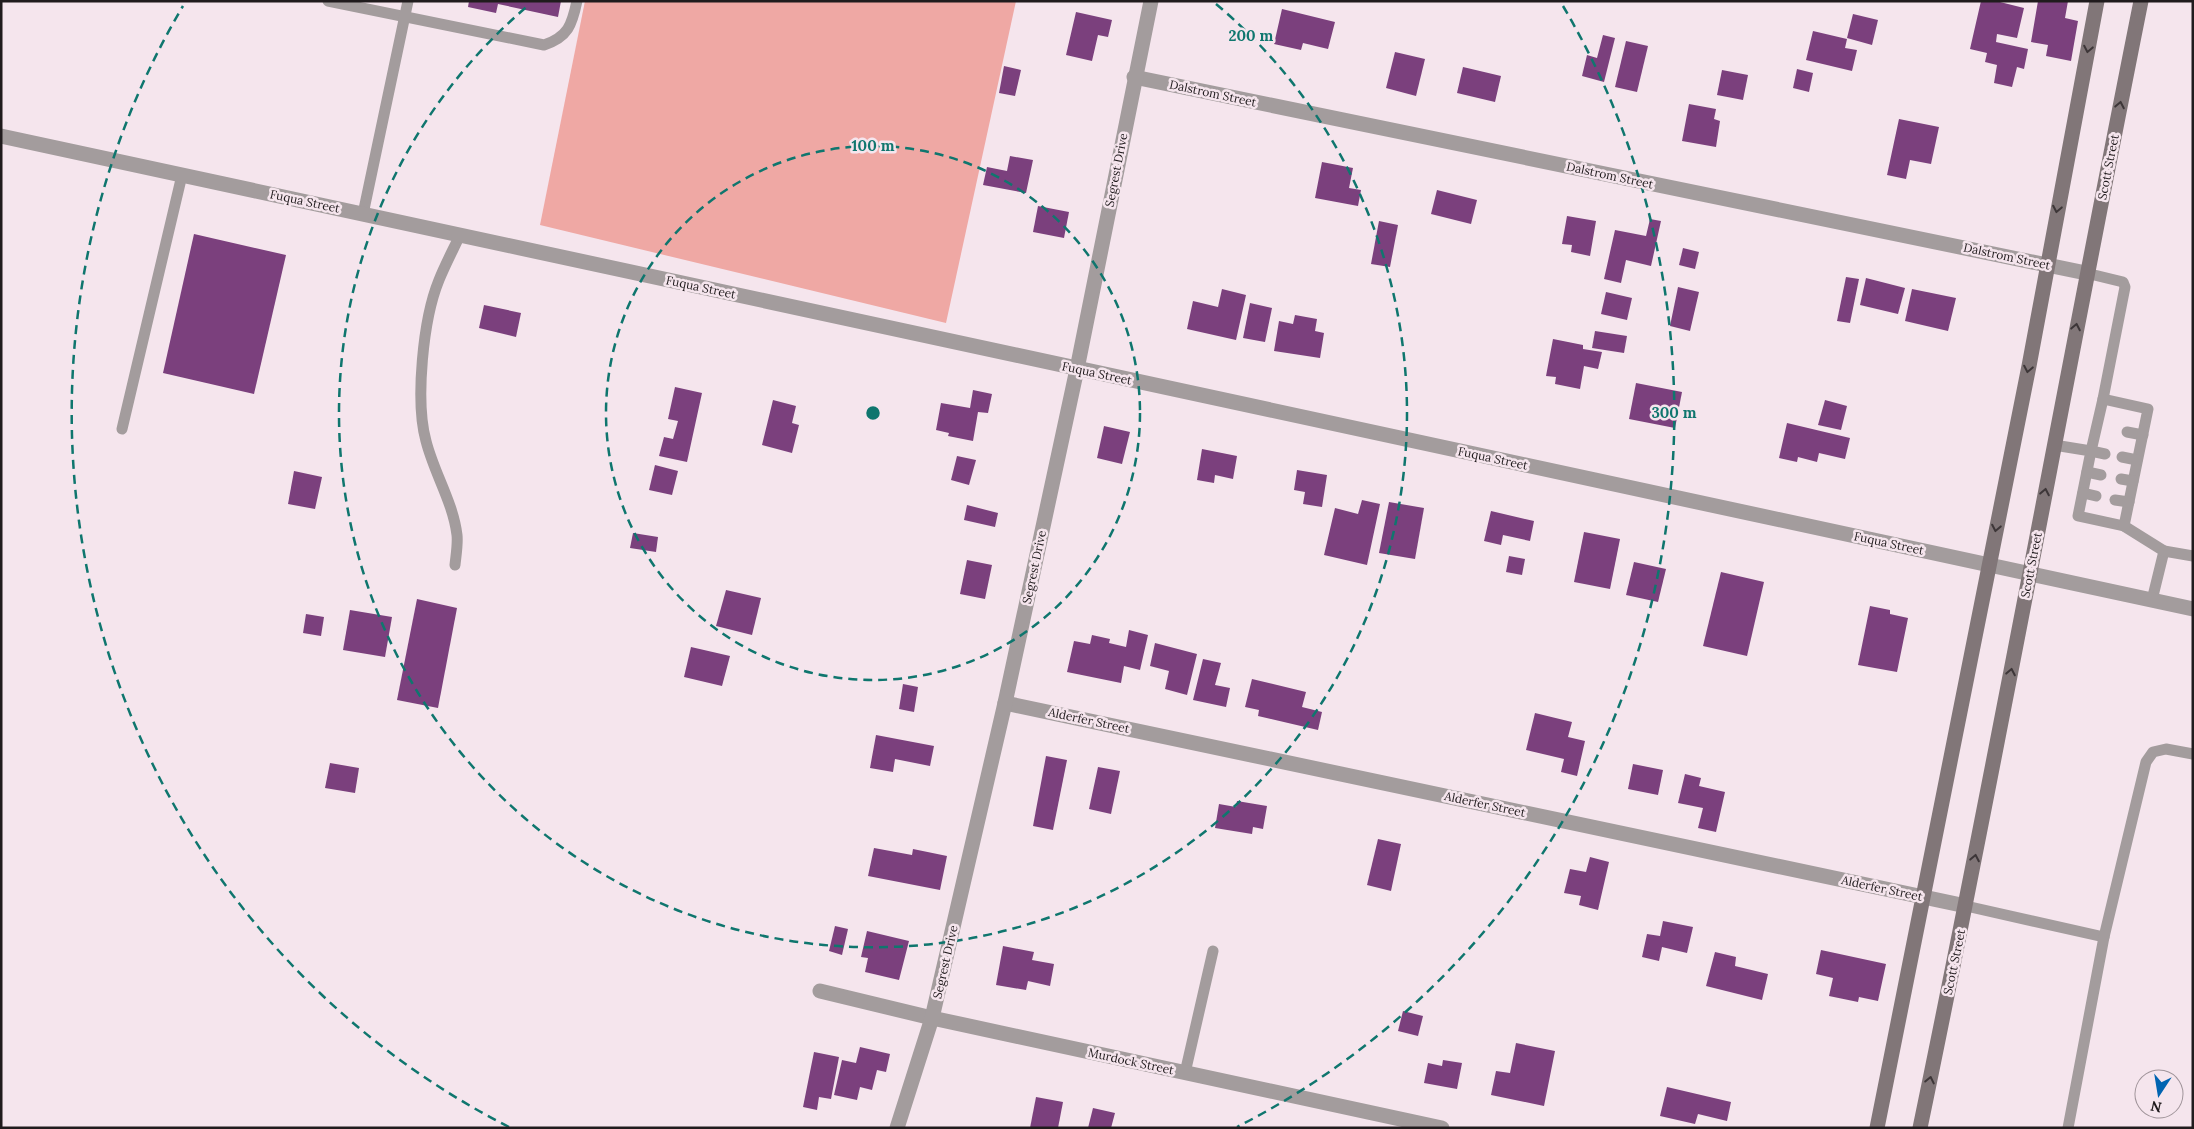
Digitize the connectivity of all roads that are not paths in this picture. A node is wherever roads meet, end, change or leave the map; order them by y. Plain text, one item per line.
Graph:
1 (328, 1) edge
2 (408, 1) edge
3 (577, 1) edge
4 (1150, 1) edge
5 (2097, 1) edge
6 (2141, 1) edge
7 (404, 17) junction
8 (1134, 77) junction
9 (1, 136) edge
10 (182, 175) junction
11 (364, 214) junction
12 (460, 235) junction
13 (2047, 264) junction
14 (2086, 273) junction
15 (1077, 369) junction
16 (2103, 399) junction
17 (2097, 426) junction
18 (122, 429) dead end
19 (2109, 429) dead end
20 (2127, 432) dead end
21 (2143, 435) junction
22 (2054, 445) junction
23 (2091, 451) junction
24 (2105, 454) dead end
25 (2122, 457) dead end
26 (2138, 460) junction
27 (2087, 472) junction
28 (2101, 474) dead end
29 (2121, 479) dead end
30 (2133, 481) junction
31 (2083, 494) junction
32 (2096, 496) dead end
33 (2115, 500) dead end
34 (2129, 502) junction
35 (2124, 526) junction
36 (2164, 551) junction
37 (2193, 556) edge
38 (455, 565) dead end
39 (1989, 565) junction
40 (2030, 574) junction
41 (2152, 600) junction
42 (2193, 609) edge
43 (1005, 703) junction
44 (2193, 754) edge
45 (1923, 897) junction
46 (1966, 906) junction
47 (2104, 938) junction
48 (1213, 951) dead end
49 (820, 991) dead end
50 (932, 1018) junction
51 (1185, 1073) junction
52 (896, 1128) edge
53 (1442, 1128) edge
54 (1877, 1128) edge
55 (1920, 1128) edge
56 (2068, 1128) edge

1 - 7 lane
2 - 7 lane
3 - 7 lane
4 - 8 street, Segrest Drive
5 -> 13 main road
14 -> 6 main road, Scott Street
7 - 11 lane
8 - 13 street, Dalstrom Street
8 - 15 street, Segrest Drive
9 - 10 street, Fuqua Street
10 - 11 street, Fuqua Street
10 - 18 lane
11 - 12 street, Fuqua Street
12 - 15 street, Fuqua Street
12 - 38 lane
13 - 14 street, Dalstrom Street
13 -> 39 main road
14 - 16 lane
22 -> 14 main road, Scott Street
15 - 39 street, Fuqua Street
15 - 43 street, Segrest Drive
16 - 17 lane
16 - 21 lane
17 - 19 lane
17 - 23 lane
20 - 21 lane
21 - 26 lane
22 - 23 lane
40 -> 22 main road, Scott Street
23 - 24 lane
23 - 27 lane
25 - 26 lane
26 - 30 lane
27 - 28 lane
27 - 31 lane
29 - 30 lane
30 - 34 lane
31 - 32 lane
31 - 35 lane
33 - 34 lane
34 - 35 lane
35 - 36 lane
36 - 37 lane
36 - 41 lane
39 - 40 street, Fuqua Street
39 - 45 main road
40 - 41 street, Fuqua Street
46 -> 40 main road, Scott Street
41 - 42 street, Fuqua Street
43 - 45 street, Alderfer Street
43 - 50 street, Segrest Drive
44 - 47 lane
45 - 46 street, Alderfer Street
45 - 54 main road
46 - 47 lane
55 -> 46 main road, Scott Street
47 - 56 lane
48 - 51 lane
49 - 50 street, Murdock Street
50 - 51 street, Murdock Street
50 - 52 street, Segrest Drive
51 - 53 street, Murdock Street

